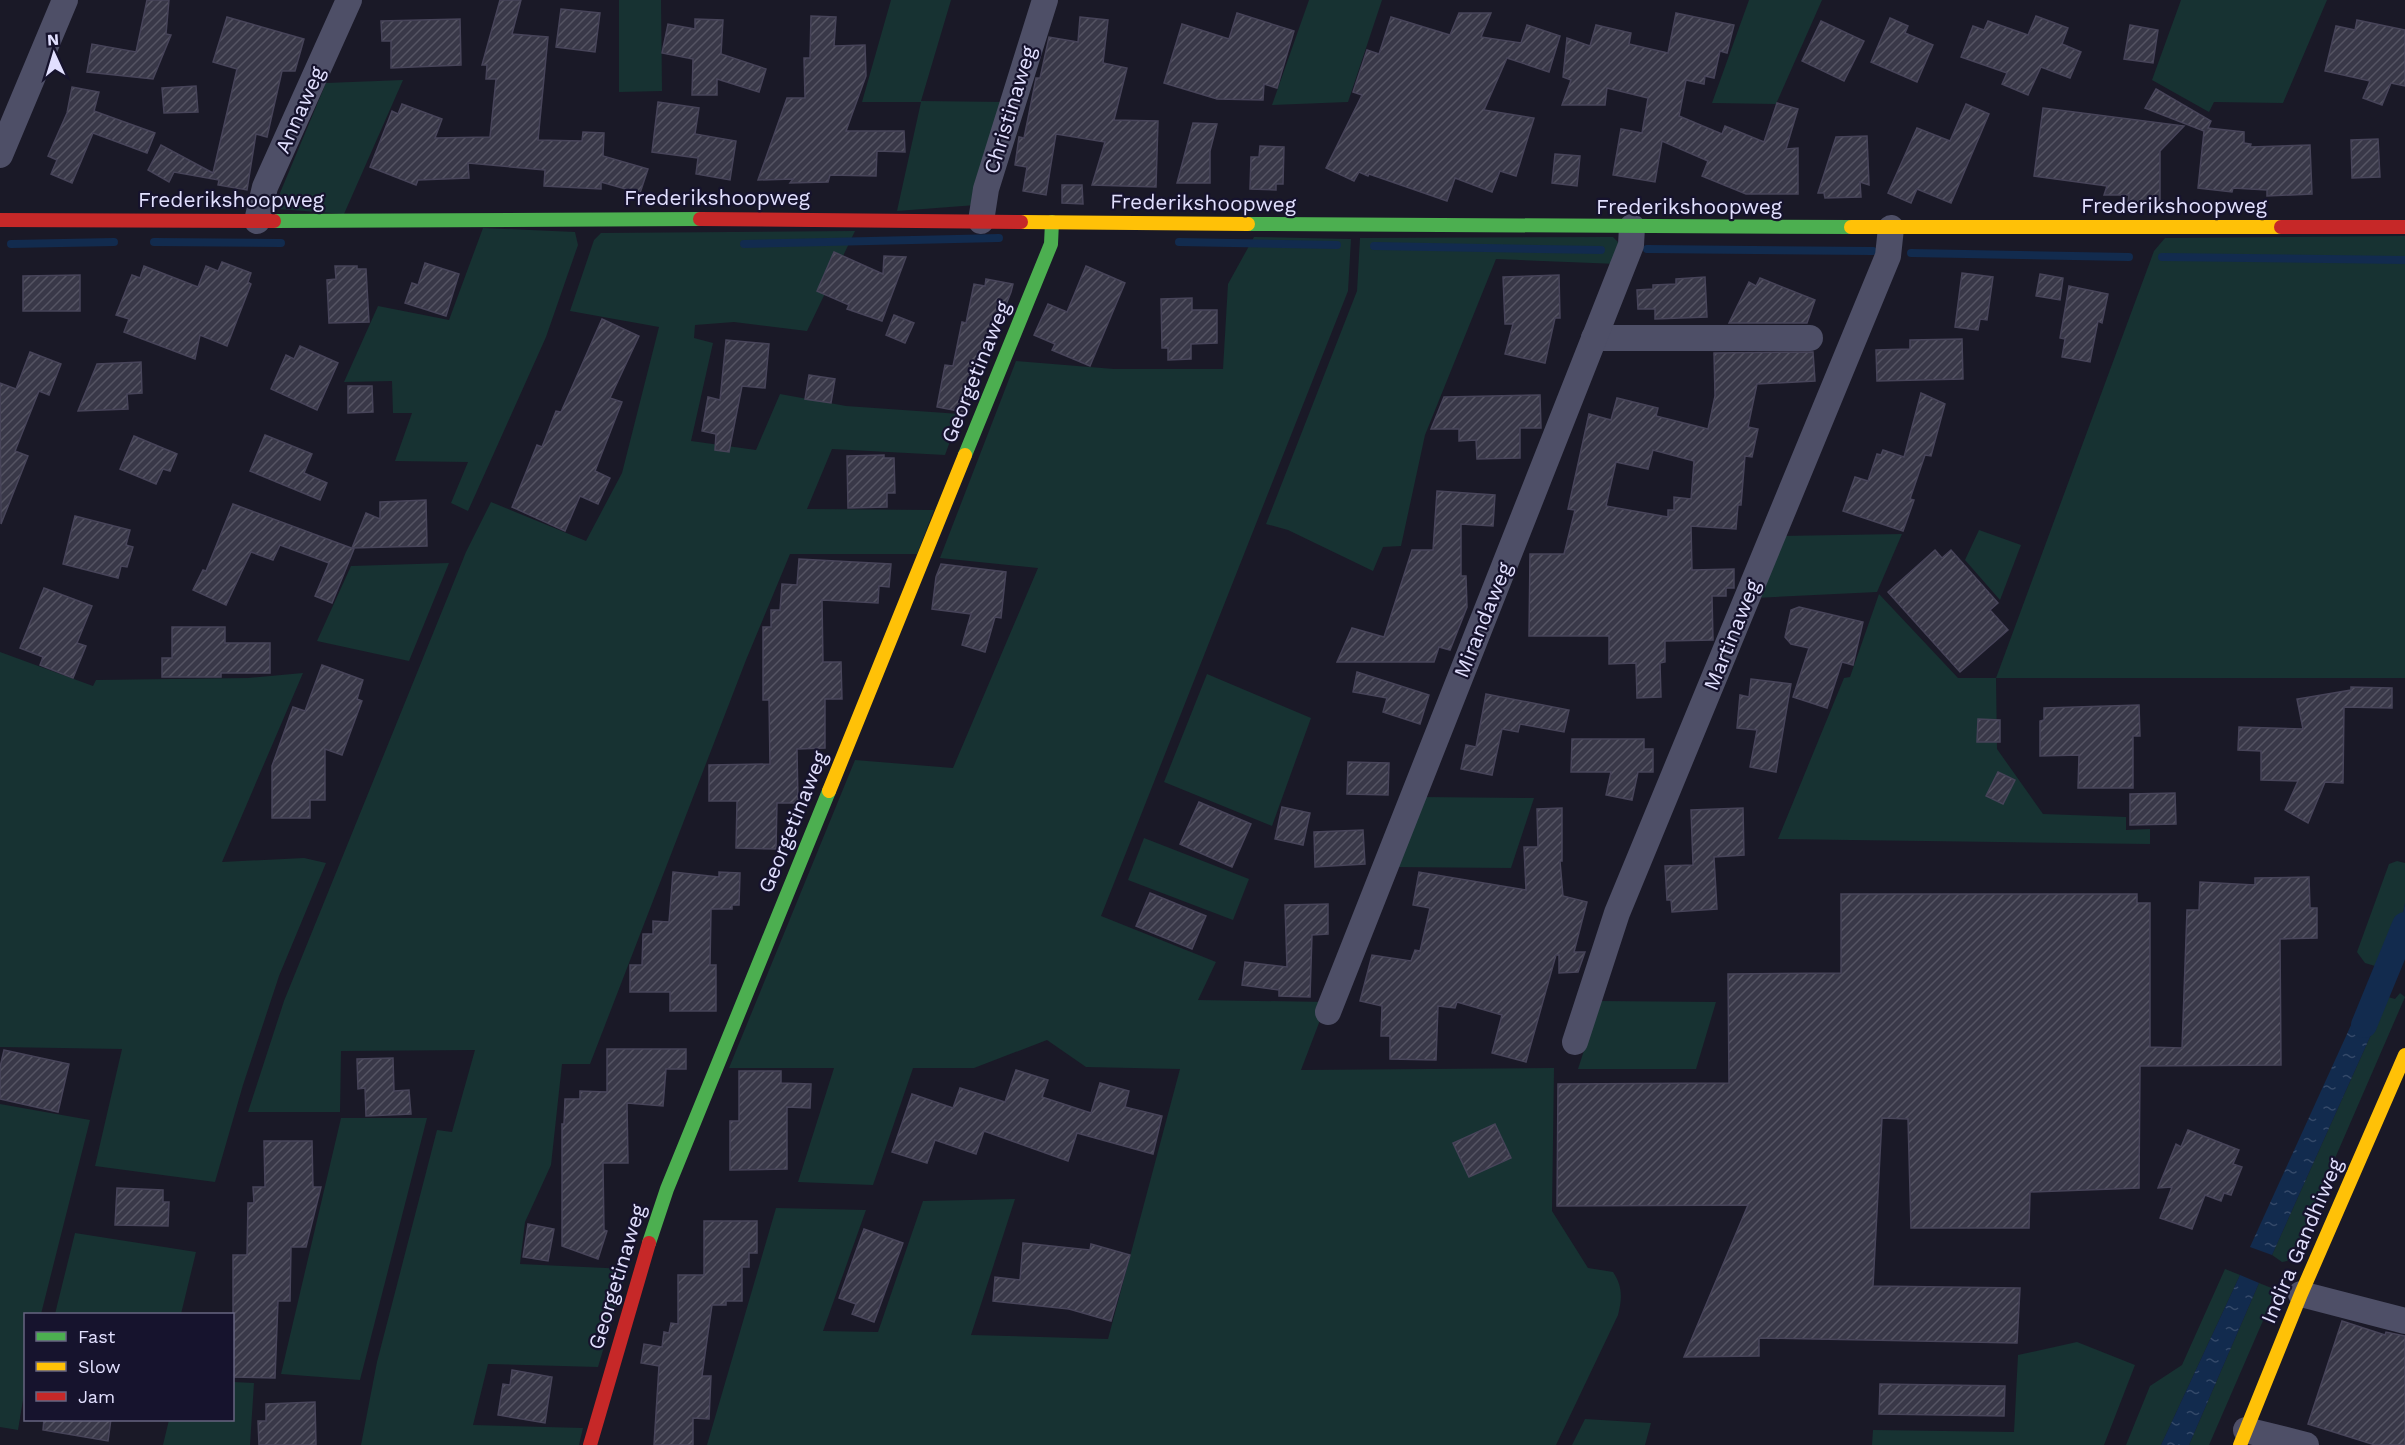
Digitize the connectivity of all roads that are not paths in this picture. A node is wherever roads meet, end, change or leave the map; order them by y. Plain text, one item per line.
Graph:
1 (66, 0) edge
2 (349, 0) edge
3 (1045, 0) edge
4 (0, 155) edge
5 (0, 220) edge
6 (981, 221) junction
7 (257, 222) junction
8 (1052, 222) junction
9 (1632, 227) junction
10 (2405, 227) edge
11 (1890, 228) junction
12 (1594, 338) junction
13 (1810, 338) dead end
14 (1328, 1012) dead end
15 (1575, 1042) dead end
16 (2405, 1055) edge
17 (2301, 1294) junction
18 (2405, 1321) edge
19 (2243, 1437) edge
20 (590, 1445) edge
21 (2306, 1445) edge

1 - 4 street
2 - 7 street, Annaweg
3 - 6 street, Christinaweg
5 - 7 street, Frederikshoopweg
6 - 7 street, Frederikshoopweg
6 - 8 street, Frederikshoopweg
8 - 9 street, Frederikshoopweg
8 - 20 street, Georgetinaweg
9 - 11 street, Frederikshoopweg
9 - 12 street, Mirandaweg
10 - 11 street, Frederikshoopweg
11 - 15 street, Martinaweg
12 - 13 street
12 - 14 street, Mirandaweg
16 - 17 street, Indira Gandhiweg
17 - 18 street
17 - 19 street, Indira Gandhiweg
19 - 21 street

